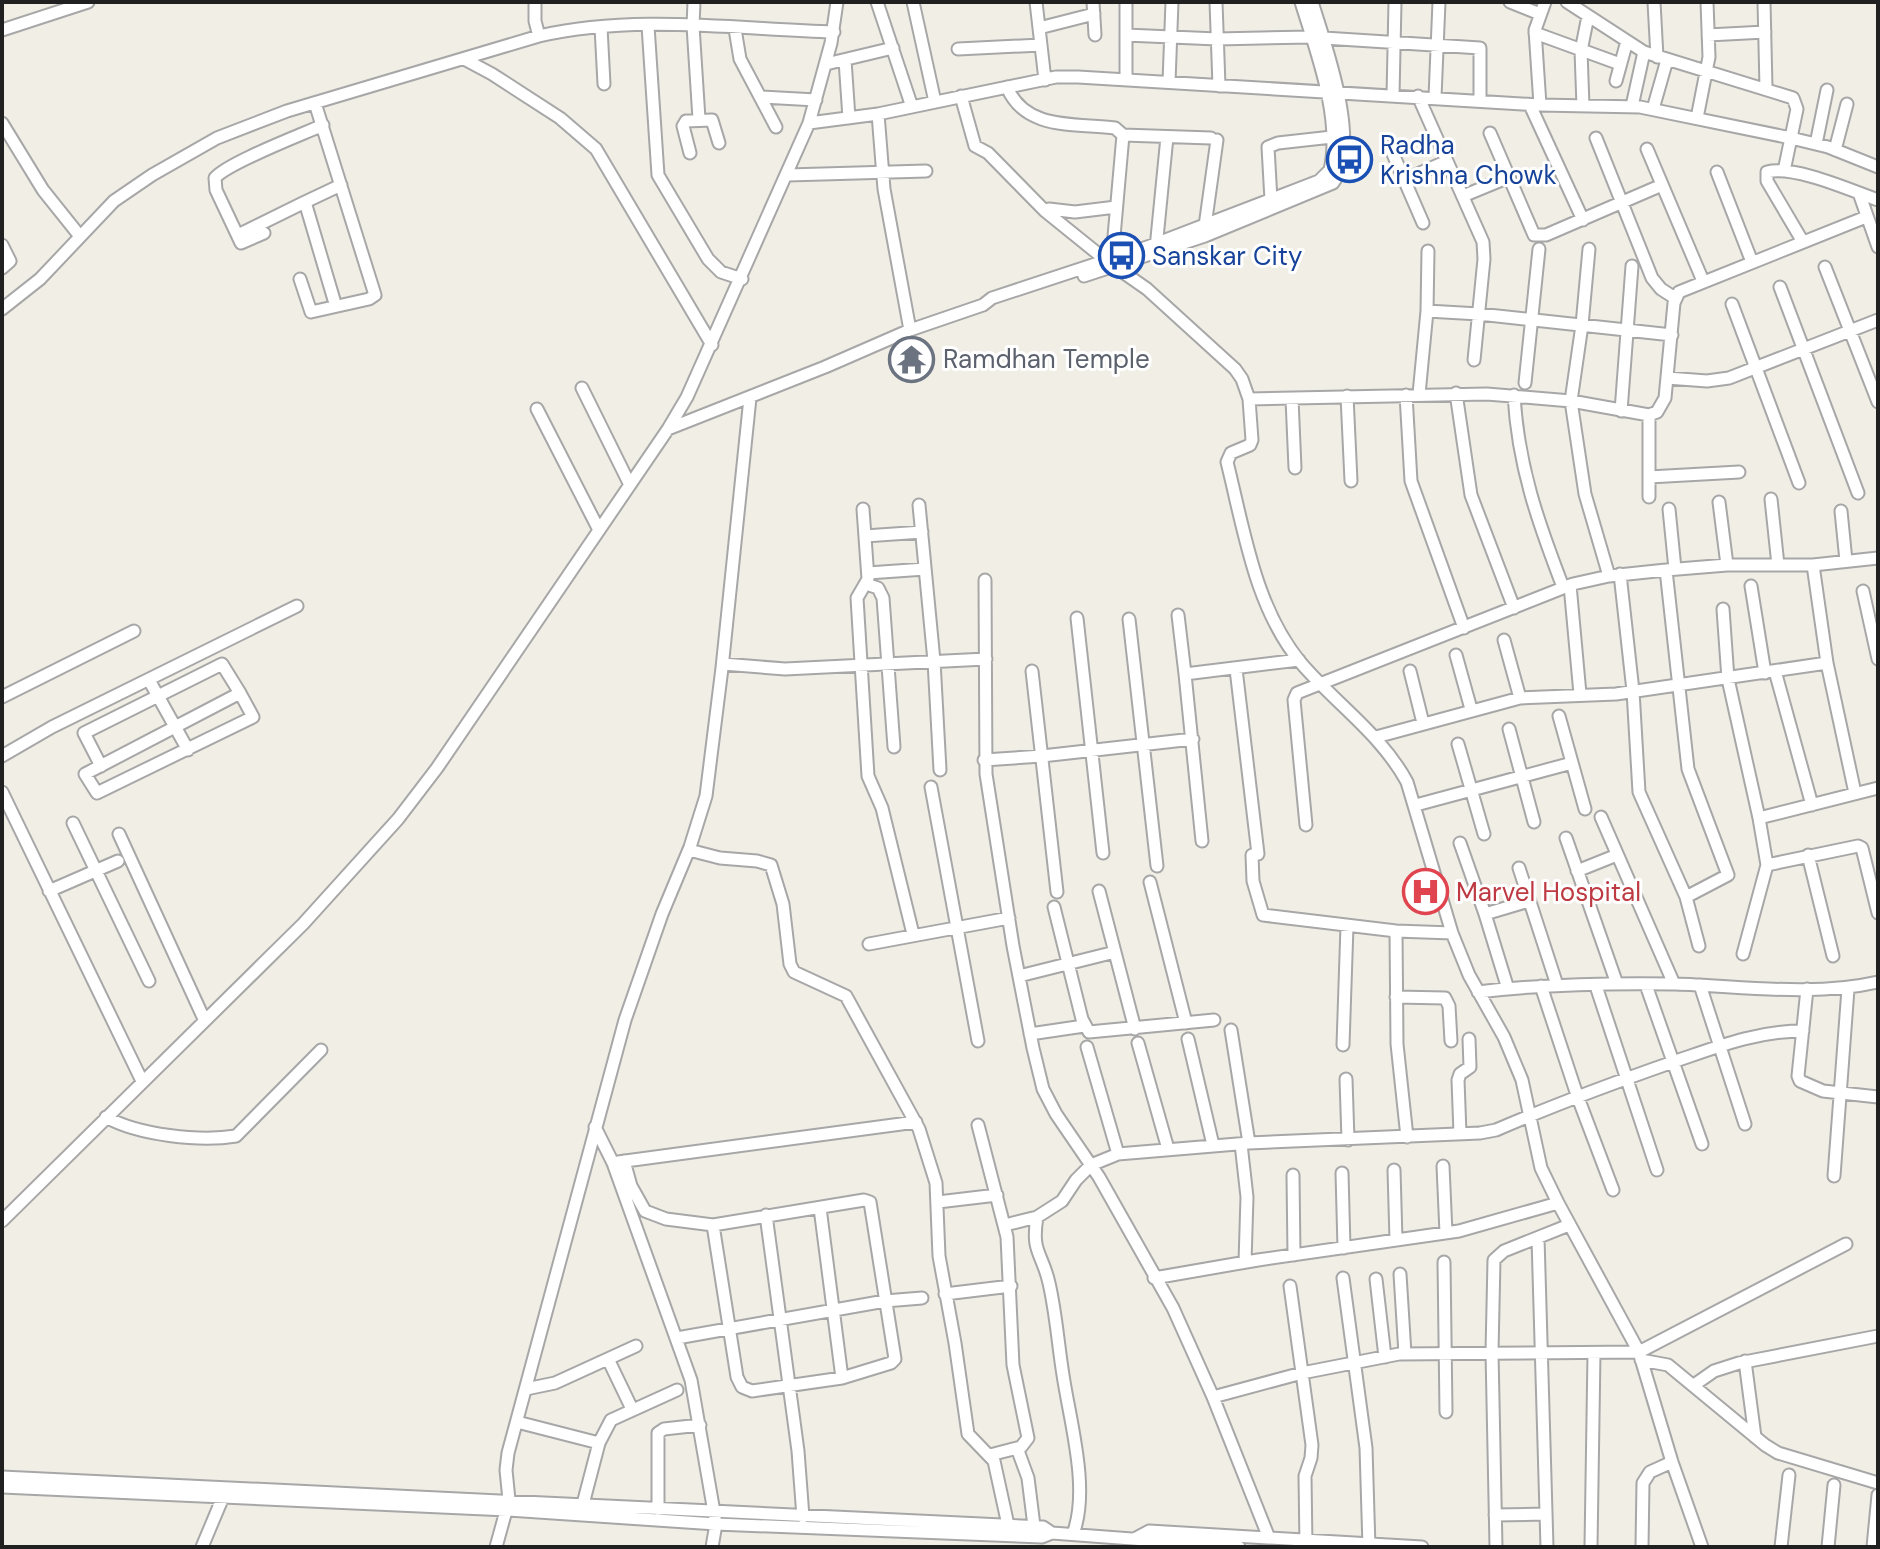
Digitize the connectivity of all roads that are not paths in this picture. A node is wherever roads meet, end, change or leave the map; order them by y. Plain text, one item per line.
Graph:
1 (88, 2) edge
2 (535, 2) edge
3 (694, 2) edge
4 (837, 2) edge
5 (877, 2) edge
6 (913, 2) edge
7 (1036, 2) edge
8 (1126, 2) edge
9 (1172, 2) edge
10 (1216, 2) edge
11 (1301, 2) edge
12 (1312, 2) edge
13 (1395, 2) edge
14 (1439, 2) edge
15 (1510, 2) edge
16 (1545, 2) edge
17 (1567, 2) edge
18 (1654, 2) edge
19 (1707, 2) edge
20 (1764, 2) edge
21 (56, 7) edge
22 (1094, 8) edge
23 (1540, 14) junction
24 (1588, 16) junction
25 (3, 26) edge
26 (648, 26) junction
27 (693, 26) junction
28 (601, 27) junction
29 (1039, 28) junction
30 (735, 29) junction
31 (834, 32) junction
32 (1765, 32) junction
33 (1535, 33) junction
34 (1095, 35) dead end
35 (1126, 35) junction
36 (1708, 35) junction
37 (537, 37) junction
38 (1171, 37) junction
39 (1311, 37) junction
40 (1324, 38) junction
41 (1217, 39) junction
42 (1627, 41) junction
43 (1395, 43) junction
44 (1439, 44) junction
45 (1041, 45) junction
46 (893, 48) junction
47 (958, 49) dead end
48 (1581, 51) junction
49 (1644, 52) junction
50 (464, 59) junction
51 (1662, 59) junction
52 (845, 60) junction
53 (826, 64) junction
54 (1620, 64) junction
55 (1708, 72) junction
56 (1045, 80) junction
57 (1126, 80) junction
58 (1616, 81) dead end
59 (1169, 82) junction
60 (604, 84) dead end
61 (1219, 86) junction
62 (1007, 87) junction
63 (1766, 88) junction
64 (1827, 90) dead end
65 (1333, 94) junction
66 (961, 96) junction
67 (1393, 96) junction
68 (1418, 96) junction
69 (761, 97) junction
70 (1435, 97) junction
71 (816, 100) junction
72 (1480, 101) junction
73 (935, 102) junction
74 (315, 103) junction
75 (1847, 104) dead end
76 (1535, 105) junction
77 (1583, 106) junction
78 (1632, 106) junction
79 (912, 107) junction
80 (1653, 109) junction
81 (878, 114) junction
82 (849, 118) junction
83 (1697, 118) junction
84 (699, 119) junction
85 (2, 123) edge
86 (809, 123) junction
87 (323, 125) junction
88 (776, 127) dead end
89 (1490, 133) dead end
90 (1123, 135) junction
91 (1167, 137) junction
92 (1332, 137) junction
93 (1596, 138) dead end
94 (1791, 138) junction
95 (719, 143) dead end
96 (1816, 144) junction
97 (1390, 147) dead end
98 (1647, 149) dead end
99 (1835, 150) junction
100 (690, 153) dead end
101 (1447, 161) junction
102 (1878, 167) edge
103 (926, 171) dead end
104 (1784, 171) junction
105 (882, 172) junction
106 (1717, 172) dead end
107 (788, 175) junction
108 (1509, 177) junction
109 (1404, 180) junction
110 (341, 185) junction
111 (1662, 185) junction
112 (1859, 193) junction
113 (1463, 196) junction
114 (1271, 200) junction
115 (1878, 200) edge
116 (305, 202) junction
117 (1623, 202) junction
118 (1116, 207) junction
119 (1045, 211) junction
120 (1866, 217) junction
121 (1583, 220) junction
122 (1423, 223) dead end
123 (1205, 226) junction
124 (264, 233) dead end
125 (79, 235) junction
126 (238, 235) junction
127 (1803, 242) junction
128 (2, 245) edge
129 (1878, 247) edge
130 (1156, 248) junction
131 (1539, 249) dead end
132 (1589, 249) dead end
133 (1428, 251) dead end
134 (1112, 262) junction
135 (1752, 262) junction
136 (1632, 266) dead end
137 (1825, 267) dead end
138 (2, 268) edge
139 (300, 279) dead end
140 (742, 279) junction
141 (1703, 281) junction
142 (1780, 287) dead end
143 (1675, 298) junction
144 (334, 300) dead end
145 (1732, 304) dead end
146 (2, 309) edge
147 (1427, 311) junction
148 (1479, 314) junction
149 (1531, 320) junction
150 (1878, 320) edge
151 (1582, 325) junction
152 (1627, 329) junction
153 (910, 330) junction
154 (1851, 331) junction
155 (1672, 335) junction
156 (712, 345) junction
157 (1803, 350) junction
158 (1474, 360) dead end
159 (1757, 368) junction
160 (1667, 378) junction
161 (1525, 383) dead end
162 (582, 388) dead end
163 (1456, 393) junction
164 (1419, 394) junction
165 (1406, 395) junction
166 (1514, 395) junction
167 (1347, 396) junction
168 (750, 398) junction
169 (1249, 399) junction
170 (1292, 399) junction
171 (1571, 401) junction
172 (1878, 402) edge
173 (537, 409) dead end
174 (1621, 411) junction
175 (1649, 415) junction
176 (668, 429) junction
177 (1295, 468) dead end
178 (1739, 472) dead end
179 (1649, 477) junction
180 (1351, 481) dead end
181 (1799, 483) dead end
182 (630, 485) junction
183 (1858, 493) dead end
184 (1649, 497) dead end
185 (1771, 499) dead end
186 (1719, 502) dead end
187 (919, 505) dead end
188 (863, 509) dead end
189 (1669, 509) dead end
190 (1841, 511) dead end
191 (599, 530) junction
192 (922, 532) junction
193 (865, 536) junction
194 (1878, 558) edge
195 (1846, 561) junction
196 (1727, 565) junction
197 (1778, 565) junction
198 (1813, 565) junction
199 (925, 569) junction
200 (1671, 570) junction
201 (1615, 575) junction
202 (867, 578) junction
203 (985, 580) dead end
204 (1566, 586) junction
205 (1751, 586) dead end
206 (1863, 591) dead end
207 (297, 606) dead end
208 (1514, 608) junction
209 (1723, 609) dead end
210 (1178, 615) dead end
211 (1077, 618) dead end
212 (1129, 619) dead end
213 (1464, 628) junction
214 (134, 631) dead end
215 (1504, 640) dead end
216 (1456, 655) dead end
217 (986, 659) junction
218 (1878, 659) edge
219 (1299, 660) junction
220 (934, 661) junction
221 (1827, 663) junction
222 (723, 664) junction
223 (888, 664) junction
224 (860, 665) junction
225 (1236, 669) junction
226 (1032, 671) dead end
227 (1410, 671) dead end
228 (1770, 672) junction
229 (1185, 674) junction
230 (1728, 679) junction
231 (149, 680) junction
232 (1319, 684) junction
233 (1681, 685) junction
234 (1633, 691) junction
235 (240, 693) junction
236 (1580, 694) junction
237 (2, 697) edge
238 (158, 697) junction
239 (1520, 698) junction
240 (1471, 709) junction
241 (1559, 716) dead end
242 (1423, 723) junction
243 (175, 727) junction
244 (1509, 729) dead end
245 (1376, 737) junction
246 (1193, 739) junction
247 (1458, 744) dead end
248 (1143, 745) junction
249 (894, 747) dead end
250 (188, 750) junction
251 (1092, 751) junction
252 (2, 756) edge
253 (1042, 756) junction
254 (984, 760) junction
255 (1572, 763) junction
256 (101, 766) junction
257 (940, 770) dead end
258 (1522, 777) junction
259 (931, 787) dead end
260 (1878, 788) edge
261 (1471, 791) junction
262 (2, 792) edge
263 (1855, 793) junction
264 (1416, 805) junction
265 (1812, 805) junction
266 (1585, 809) dead end
267 (1601, 817) dead end
268 (1759, 818) junction
269 (1534, 822) dead end
270 (73, 823) dead end
271 (1306, 825) dead end
272 (119, 834) dead end
273 (1484, 834) dead end
274 (1566, 838) dead end
275 (1202, 841) dead end
276 (1460, 843) dead end
277 (689, 850) junction
278 (1103, 853) dead end
279 (1617, 855) junction
280 (1808, 855) junction
281 (118, 861) dead end
282 (1767, 865) junction
283 (1157, 866) dead end
284 (1519, 868) dead end
285 (96, 871) junction
286 (1577, 871) junction
287 (1150, 882) dead end
288 (49, 891) junction
289 (1099, 891) dead end
290 (1057, 892) dead end
291 (1686, 897) junction
292 (1529, 901) junction
293 (1054, 907) dead end
294 (1878, 913) edge
295 (1485, 914) junction
296 (1009, 918) junction
297 (957, 926) junction
298 (1347, 926) junction
299 (1396, 931) junction
300 (1452, 933) junction
301 (913, 934) junction
302 (869, 944) dead end
303 (1699, 946) dead end
304 (1115, 952) junction
305 (1743, 954) dead end
306 (1833, 956) dead end
307 (1069, 964) junction
308 (1019, 976) junction
309 (149, 981) dead end
310 (1878, 982) edge
311 (1617, 984) junction
312 (1674, 984) junction
313 (1557, 985) junction
314 (1646, 985) junction
315 (1700, 985) junction
316 (1541, 986) junction
317 (1596, 986) junction
318 (1508, 989) junction
319 (1807, 989) junction
320 (1848, 989) junction
321 (1478, 992) junction
322 (1396, 997) junction
323 (204, 1019) junction
324 (1214, 1020) dead end
325 (1186, 1023) junction
326 (1084, 1026) junction
327 (1135, 1029) junction
328 (1231, 1030) dead end
329 (1803, 1031) junction
330 (1030, 1034) junction
331 (1188, 1039) dead end
332 (1469, 1039) dead end
333 (978, 1041) dead end
334 (1451, 1041) dead end
335 (1138, 1043) dead end
336 (1343, 1045) dead end
337 (1718, 1045) junction
338 (1087, 1047) dead end
339 (321, 1050) dead end
340 (1673, 1062) junction
341 (1625, 1077) junction
342 (1346, 1079) dead end
343 (142, 1081) junction
344 (1839, 1093) junction
345 (1577, 1095) junction
346 (1878, 1097) edge
347 (1529, 1115) junction
348 (106, 1117) junction
349 (916, 1122) junction
350 (1745, 1124) dead end
351 (978, 1125) dead end
352 (595, 1127) junction
353 (1460, 1134) junction
354 (1407, 1137) junction
355 (1348, 1140) junction
356 (1245, 1144) junction
357 (1702, 1144) dead end
358 (1213, 1145) junction
359 (1168, 1149) junction
360 (1118, 1154) junction
361 (619, 1162) junction
362 (1091, 1165) junction
363 (1443, 1166) dead end
364 (1394, 1170) dead end
365 (1657, 1170) dead end
366 (1342, 1173) dead end
367 (1293, 1175) dead end
368 (1834, 1176) dead end
369 (1613, 1190) dead end
370 (997, 1195) junction
371 (938, 1202) junction
372 (1558, 1203) junction
373 (820, 1208) junction
374 (766, 1215) junction
375 (1037, 1217) junction
376 (2, 1221) edge
377 (713, 1225) junction
378 (1005, 1225) junction
379 (1569, 1225) junction
380 (1446, 1233) junction
381 (1538, 1238) junction
382 (1396, 1240) junction
383 (1846, 1244) dead end
384 (1344, 1248) junction
385 (1294, 1255) junction
386 (1245, 1262) junction
387 (1444, 1262) dead end
388 (1400, 1274) dead end
389 (1154, 1278) junction
390 (1343, 1278) dead end
391 (1376, 1279) dead end
392 (1011, 1286) junction
393 (1290, 1286) dead end
394 (945, 1294) junction
395 (922, 1298) dead end
396 (885, 1301) junction
397 (833, 1311) junction
398 (780, 1320) junction
399 (729, 1328) junction
400 (1878, 1336) edge
401 (677, 1338) junction
402 (636, 1346) dead end
403 (1492, 1352) junction
404 (1542, 1352) junction
405 (1594, 1353) junction
406 (1405, 1354) junction
407 (1445, 1354) junction
408 (1640, 1356) junction
409 (1385, 1357) junction
410 (608, 1359) junction
411 (1745, 1361) junction
412 (1354, 1363) junction
413 (1302, 1373) junction
414 (842, 1378) junction
415 (1694, 1385) junction
416 (788, 1387) junction
417 (526, 1389) junction
418 (677, 1390) dead end
419 (1213, 1397) junction
420 (632, 1409) junction
421 (1446, 1412) dead end
422 (517, 1422) junction
423 (700, 1425) junction
424 (1755, 1437) junction
425 (599, 1443) junction
426 (1017, 1448) junction
427 (990, 1455) junction
428 (1672, 1462) junction
429 (1789, 1475) dead end
430 (2, 1477) edge
431 (1878, 1483) edge
432 (1834, 1485) dead end
433 (2, 1487) edge
434 (1878, 1495) edge
435 (223, 1497) junction
436 (583, 1504) junction
437 (508, 1505) junction
438 (658, 1509) junction
439 (1546, 1514) junction
440 (1495, 1515) junction
441 (803, 1517) junction
442 (715, 1518) junction
443 (1008, 1525) junction
444 (1034, 1526) junction
445 (1052, 1533) junction
446 (1073, 1534) junction
447 (1136, 1538) junction
448 (1269, 1538) junction
449 (1306, 1543) edge
450 (1166, 1545) edge
451 (1369, 1545) edge
452 (202, 1547) edge
453 (496, 1547) edge
454 (712, 1547) edge
455 (1239, 1547) edge
456 (1422, 1547) edge
457 (1496, 1547) edge
458 (1547, 1547) edge
459 (1591, 1547) edge
460 (1642, 1547) edge
461 (1702, 1547) edge
462 (1781, 1547) edge
463 (1828, 1547) edge
464 (1873, 1547) edge

1 - 21 street
2 - 37 street
3 - 27 street
4 - 31 street
5 - 46 street
6 - 73 street
7 - 29 street
8 - 35 street
9 - 38 street
10 - 41 street
11 - 39 street
12 - 40 street
13 - 43 street
14 - 44 street
15 - 23 street
16 - 23 street
17 - 24 street
18 - 51 street
19 - 36 street
20 - 32 street
21 - 25 street
22 - 29 street
22 - 34 street
23 - 33 street
24 - 42 street
24 - 48 street
26 - 27 street
26 - 28 street
26 - 140 street
27 - 30 street
27 - 84 street
28 - 37 street
28 - 60 street
29 - 45 street
30 - 31 street
30 - 69 street
31 - 53 street
32 - 36 street
32 - 63 street
33 - 48 street
33 - 76 street
35 - 38 street
35 - 57 street
36 - 55 street
37 - 50 street
38 - 41 street
38 - 59 street
39 - 41 street
39 - 65 street
40 - 43 street
40 - 65 street
41 - 61 street
42 - 49 street
42 - 54 street
43 - 44 street
43 - 67 street
44 - 70 street
44 - 72 street
45 - 47 street
45 - 56 street
46 - 52 street
46 - 79 street
48 - 54 street
48 - 77 street
49 - 51 street
49 - 78 street
50 - 74 street
50 - 156 street
51 - 55 street
51 - 80 street
52 - 53 street
52 - 82 street
53 - 71 street
54 - 58 street
55 - 63 street
55 - 83 street
56 - 57 street
56 - 62 street
57 - 59 street
59 - 61 street
61 - 65 street
62 - 66 street
62 - 90 street
63 - 94 street
64 - 96 street
65 - 67 street
65 - 92 street
65 - 130 street
66 - 73 street
66 - 119 street
67 - 68 street
68 - 70 street
68 - 101 street
69 - 71 street
69 - 88 street
70 - 72 street
71 - 86 street
72 - 76 street
73 - 79 street
74 - 87 street
74 - 125 street
75 - 99 street
76 - 77 street
76 - 121 street
77 - 78 street
78 - 80 street
79 - 81 street
80 - 83 street
81 - 82 street
81 - 105 street
82 - 86 street
83 - 94 street
84 - 95 street
84 - 100 street
85 - 125 street
86 - 107 street
87 - 110 street
87 - 126 street
89 - 108 street
90 - 91 street
90 - 118 street
91 - 123 street
91 - 130 street
92 - 114 street
92 - 114 street
93 - 117 street
94 - 96 street
94 - 104 street
96 - 99 street
97 - 109 street
98 - 111 street
99 - 102 street
101 - 109 street
101 - 113 street
103 - 105 street
104 - 112 street
104 - 127 street
105 - 107 street
105 - 153 street
106 - 135 street
107 - 140 street
108 - 113 street
108 - 121 street
109 - 122 street
110 - 116 street
110 - 139 street
111 - 117 street
111 - 141 street
112 - 115 street
112 - 120 street
113 - 148 street
114 - 123 street
116 - 126 street
116 - 144 street
117 - 121 street
117 - 143 street
118 - 119 street
118 - 134 street
119 - 134 street
120 - 127 street
120 - 129 street
123 - 130 street
124 - 126 street
125 - 146 street
127 - 135 street
128 - 138 street
130 - 134 street
131 - 149 street
132 - 151 street
133 - 147 street
134 - 153 street
134 - 169 street
135 - 141 street
136 - 152 street
137 - 154 street
140 - 156 street
141 - 143 street
142 - 157 street
143 - 155 street
145 - 159 street
147 - 148 street
147 - 164 street
148 - 149 street
148 - 158 street
149 - 151 street
149 - 161 street
150 - 154 street
151 - 152 street
151 - 171 street
152 - 155 street
152 - 174 street
153 - 168 street
154 - 157 street
154 - 172 street
155 - 160 street
156 - 176 street
157 - 159 street
157 - 183 street
159 - 160 street
159 - 181 street
160 - 175 street
162 - 182 street
163 - 164 street
163 - 166 street
163 - 208 street
164 - 165 street
165 - 167 street
165 - 213 street
166 - 171 street
166 - 204 street
167 - 170 street
167 - 180 street
168 - 176 street
168 - 222 street
169 - 170 street
169 - 219 street
170 - 177 street
171 - 174 street
171 - 201 street
173 - 191 street
174 - 175 street
175 - 179 street
176 - 182 street
178 - 179 street
179 - 184 street
182 - 191 street
185 - 197 street
186 - 196 street
187 - 192 street
188 - 193 street
189 - 200 street
190 - 195 street
191 - 323 street
192 - 193 street
192 - 199 street
193 - 202 street
194 - 195 street
195 - 198 street
196 - 197 street
196 - 200 street
197 - 198 street
198 - 221 street
199 - 202 street
199 - 220 street
200 - 201 street
200 - 233 street
201 - 204 street
201 - 234 street
202 - 223 street
202 - 224 street
203 - 217 street
204 - 208 street
204 - 236 street
205 - 228 street
206 - 218 street
207 - 231 street
208 - 213 street
209 - 230 street
210 - 229 street
211 - 251 street
212 - 248 street
213 - 232 street
214 - 237 street
215 - 239 street
216 - 240 street
217 - 220 street
217 - 254 street
219 - 225 street
219 - 232 street
220 - 223 street
220 - 257 street
221 - 228 street
221 - 263 street
222 - 224 street
222 - 277 street
223 - 224 street
223 - 249 street
224 - 301 street
225 - 229 street
225 - 298 street
226 - 253 street
227 - 242 street
228 - 230 street
228 - 265 street
229 - 246 street
230 - 233 street
230 - 268 street
231 - 238 street
231 - 252 street
232 - 245 street
232 - 271 street
233 - 234 street
233 - 291 street
234 - 236 street
234 - 291 street
235 - 238 street
235 - 243 street
235 - 250 street
236 - 239 street
238 - 243 street
238 - 256 street
239 - 240 street
240 - 242 street
241 - 255 street
242 - 245 street
243 - 250 street
243 - 256 street
244 - 258 street
245 - 264 street
246 - 248 street
246 - 275 street
247 - 261 street
248 - 251 street
248 - 283 street
250 - 256 street
251 - 253 street
251 - 278 street
253 - 254 street
253 - 290 street
254 - 296 street
255 - 258 street
255 - 266 street
258 - 261 street
258 - 269 street
259 - 297 street
260 - 263 street
261 - 264 street
261 - 273 street
262 - 288 street
263 - 265 street
264 - 300 street
265 - 268 street
267 - 279 street
268 - 282 street
270 - 285 street
272 - 323 street
274 - 286 street
276 - 295 street
277 - 349 street
277 - 352 street
279 - 286 street
279 - 312 street
280 - 282 street
280 - 294 street
280 - 306 street
281 - 285 street
282 - 305 street
284 - 292 street
285 - 288 street
285 - 309 street
286 - 311 street
287 - 325 street
288 - 343 street
289 - 304 street
291 - 303 street
292 - 295 street
292 - 313 street
293 - 307 street
295 - 318 street
296 - 297 street
296 - 308 street
297 - 301 street
297 - 333 street
298 - 299 street
298 - 336 street
299 - 300 street
299 - 322 street
300 - 321 street
301 - 302 street
304 - 307 street
304 - 327 street
307 - 308 street
307 - 326 street
308 - 330 street
310 - 320 street
311 - 314 street
311 - 317 street
312 - 314 street
312 - 315 street
313 - 316 street
313 - 317 street
314 - 340 street
315 - 319 street
315 - 337 street
316 - 318 street
316 - 345 street
317 - 341 street
318 - 321 street
319 - 320 street
319 - 329 street
320 - 344 street
321 - 347 street
322 - 334 street
322 - 354 street
323 - 343 street
324 - 325 street
325 - 327 street
326 - 327 street
326 - 330 street
328 - 356 street
329 - 337 street
329 - 344 street
330 - 362 street
331 - 358 street
332 - 353 street
335 - 359 street
337 - 340 street
337 - 350 street
338 - 360 street
339 - 348 street
340 - 341 street
340 - 357 street
341 - 345 street
341 - 365 street
342 - 355 street
343 - 348 street
344 - 346 street
344 - 368 street
345 - 347 street
345 - 369 street
347 - 353 street
347 - 372 street
348 - 376 street
349 - 361 street
349 - 371 street
351 - 370 street
352 - 361 street
352 - 417 street
353 - 354 street
354 - 355 street
355 - 356 street
356 - 358 street
356 - 386 street
358 - 359 street
359 - 360 street
360 - 362 street
361 - 377 street
361 - 401 street
362 - 375 street
362 - 389 street
363 - 380 street
364 - 382 street
366 - 384 street
367 - 385 street
370 - 371 street
370 - 378 street
371 - 394 street
372 - 379 street
372 - 380 street
373 - 374 street
373 - 396 street
373 - 397 street
374 - 377 street
374 - 398 street
375 - 378 street
375 - 446 street
377 - 399 street
378 - 392 street
379 - 381 street
379 - 408 street
380 - 382 street
381 - 403 street
381 - 404 street
382 - 384 street
383 - 408 street
384 - 385 street
385 - 386 street
386 - 389 street
387 - 407 street
388 - 406 street
389 - 419 street
390 - 412 street
391 - 409 street
392 - 394 street
392 - 426 street
393 - 413 street
394 - 427 street
395 - 396 street
396 - 397 street
396 - 414 street
397 - 398 street
397 - 414 street
398 - 399 street
398 - 416 street
399 - 401 street
399 - 416 street
400 - 411 street
401 - 423 street
402 - 410 street
403 - 404 street
403 - 407 street
403 - 440 street
404 - 405 street
404 - 439 street
405 - 408 street
405 - 459 street
406 - 407 street
406 - 409 street
407 - 421 street
408 - 415 street
408 - 428 street
409 - 412 street
410 - 417 street
410 - 420 street
411 - 415 street
411 - 424 street
412 - 413 street
412 - 451 street
413 - 419 street
413 - 449 street
414 - 416 street
415 - 424 street
416 - 441 street
417 - 422 street
418 - 420 street
419 - 448 street
420 - 425 street
422 - 425 street
422 - 437 street
423 - 438 street
423 - 442 street
424 - 431 street
425 - 436 street
426 - 427 street
426 - 444 street
427 - 443 street
428 - 460 street
428 - 461 street
429 - 462 street
430 - 437 street
432 - 463 street
433 - 435 street
434 - 464 street
435 - 437 street
435 - 452 street
436 - 437 street
436 - 438 street
437 - 442 street
437 - 453 street
438 - 442 street
439 - 440 street
439 - 458 street
440 - 457 street
441 - 442 street
441 - 443 street
442 - 445 street
442 - 454 street
443 - 444 street
444 - 445 street
445 - 446 street
446 - 447 street
447 - 448 street
447 - 450 street
448 - 449 street
449 - 451 street
450 - 455 street
451 - 456 street

